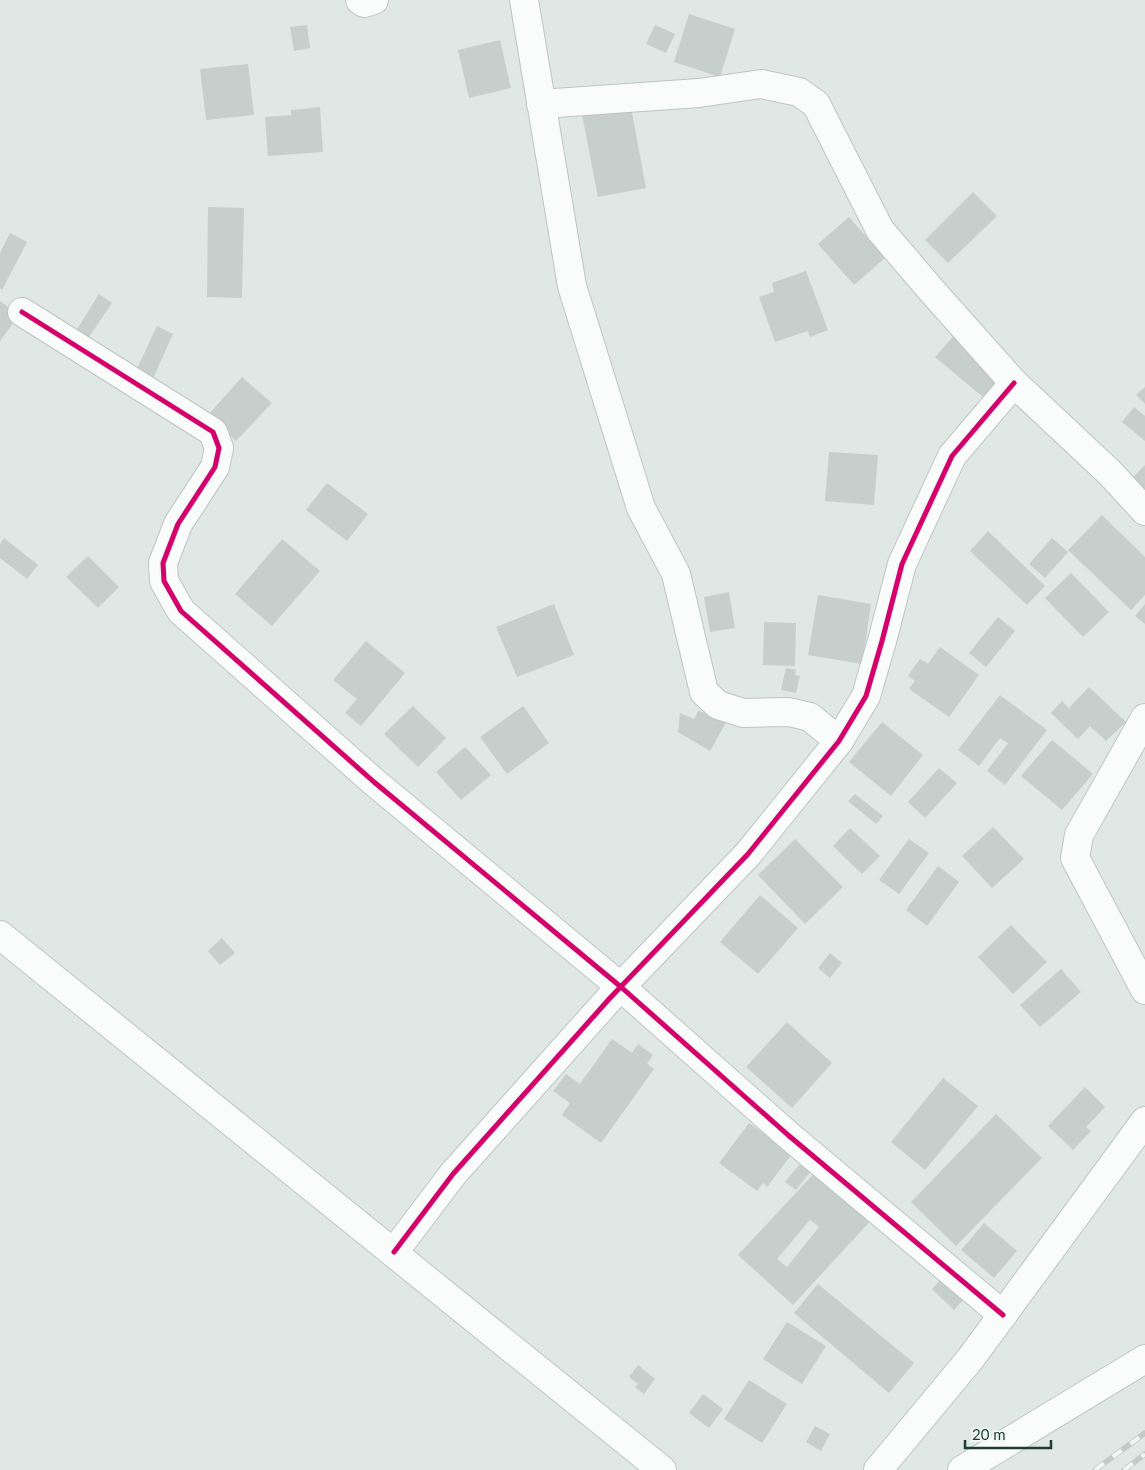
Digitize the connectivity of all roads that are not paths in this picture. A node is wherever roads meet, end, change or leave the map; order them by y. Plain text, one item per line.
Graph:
1 (360, 0) edge
2 (374, 0) edge
3 (524, 0) edge
4 (541, 104) junction
5 (22, 312) dead end
6 (1014, 383) junction
7 (1145, 511) edge
8 (1145, 718) edge
9 (839, 741) junction
10 (0, 934) edge
11 (621, 987) junction
12 (1145, 990) edge
13 (1145, 1122) edge
14 (394, 1252) junction
15 (1003, 1315) junction
16 (1145, 1359) edge
17 (662, 1470) edge
18 (878, 1470) edge
19 (962, 1470) edge

1 - 2 street
3 - 4 street
4 - 6 street
4 - 9 street
5 - 11 street
6 - 7 street
6 - 9 street
8 - 12 street
9 - 11 street
10 - 14 street
11 - 14 street
11 - 15 street
13 - 15 street
14 - 17 street
15 - 18 street
16 - 19 street

